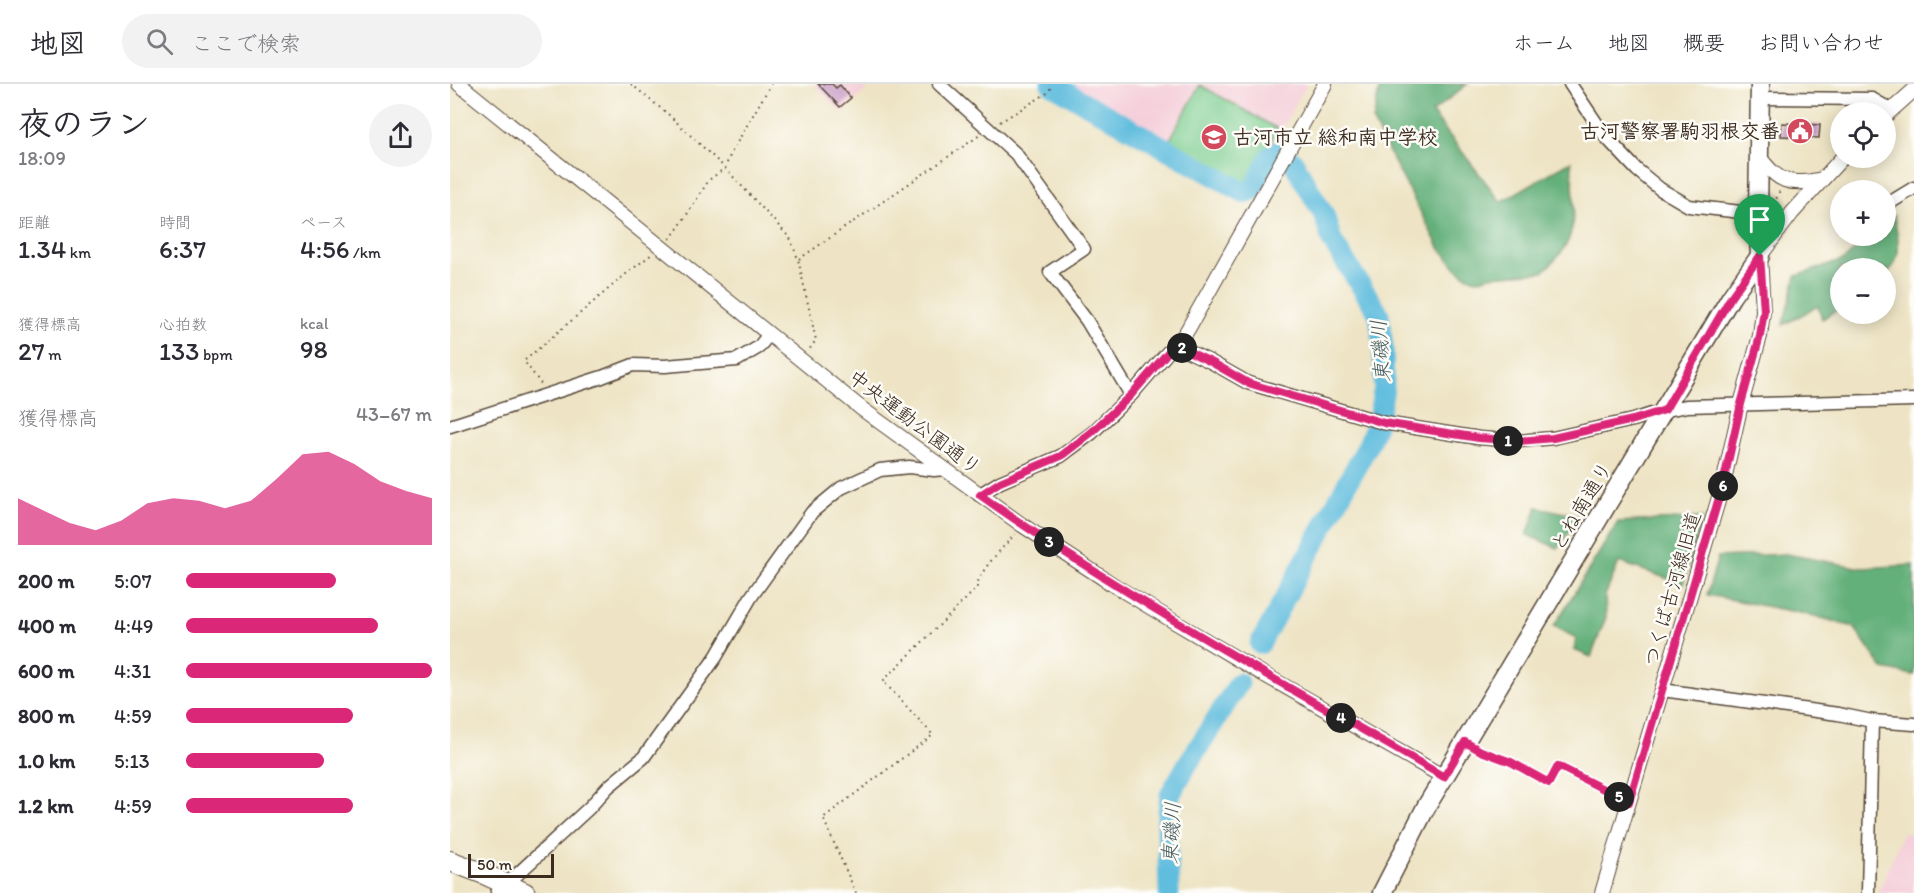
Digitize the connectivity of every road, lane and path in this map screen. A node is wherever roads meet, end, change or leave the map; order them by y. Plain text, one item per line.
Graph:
1 (459, 84) edge
2 (631, 84) edge
3 (771, 84) edge
4 (939, 84) edge
5 (1052, 84) edge
6 (1325, 84) edge
7 (1570, 84) edge
8 (1914, 90) edge
9 (1760, 91) edge
10 (1875, 102) edge
11 (1896, 106) edge
12 (988, 129) junction
13 (1758, 155) junction
14 (725, 168) junction
15 (1832, 168) edge
16 (1822, 179) junction
17 (1782, 188) dead end
18 (1914, 188) edge
19 (1896, 199) edge
20 (1765, 211) junction
21 (661, 247) junction
22 (1760, 256) junction
23 (798, 259) junction
24 (769, 334) junction
25 (1177, 346) junction
26 (802, 361) junction
27 (548, 393) junction
28 (1131, 395) junction
29 (1914, 400) edge
30 (1741, 404) junction
31 (1665, 410) junction
32 (450, 426) edge
33 (945, 469) junction
34 (980, 495) junction
35 (1022, 525) junction
36 (1662, 690) junction
37 (1872, 721) junction
38 (1914, 724) edge
39 (1465, 742) junction
40 (1444, 777) junction
41 (1629, 802) junction
42 (450, 861) edge
43 (510, 890) edge
44 (856, 893) edge
45 (1382, 893) edge
46 (1602, 893) edge
47 (1868, 893) edge

1 - 21 street, 中央運動公園通り
2 - 14 path
3 - 14 path
4 - 12 street
5 - 12 path
6 - 25 street
7 - 20 street
8 - 11 street
9 - 10 street
9 - 13 main road
12 - 23 path
12 - 28 street
13 - 16 street
13 - 20 main road
14 - 21 path
14 - 23 path
15 - 16 street, とね南通り
16 - 22 street, とね南通り
17 - 20 path
18 - 19 street
20 - 22 main road
21 - 24 street, 中央運動公園通り
21 - 27 path
22 - 30 street, つくば古河線旧道
22 - 31 main road, とね南通り
23 - 26 path
24 - 26 street, 中央運動公園通り
24 - 27 street
25 - 28 street
25 - 31 street
26 - 33 street, 中央運動公園通り
27 - 32 street
28 - 34 street
29 - 30 street
30 - 31 street
30 - 36 street, つくば古河線旧道
31 - 39 main road, とね南通り
33 - 34 street, 中央運動公園通り
33 - 43 street
34 - 35 street, 中央運動公園通り
35 - 40 street, 中央運動公園通り
35 - 44 path
36 - 37 street
36 - 41 street, つくば古河線旧道
37 - 38 street
37 - 47 street
39 - 40 main road, とね南通り
39 - 41 path
40 - 45 main road, とね南通り
41 - 46 street, つくば古河線旧道
42 - 43 highway

